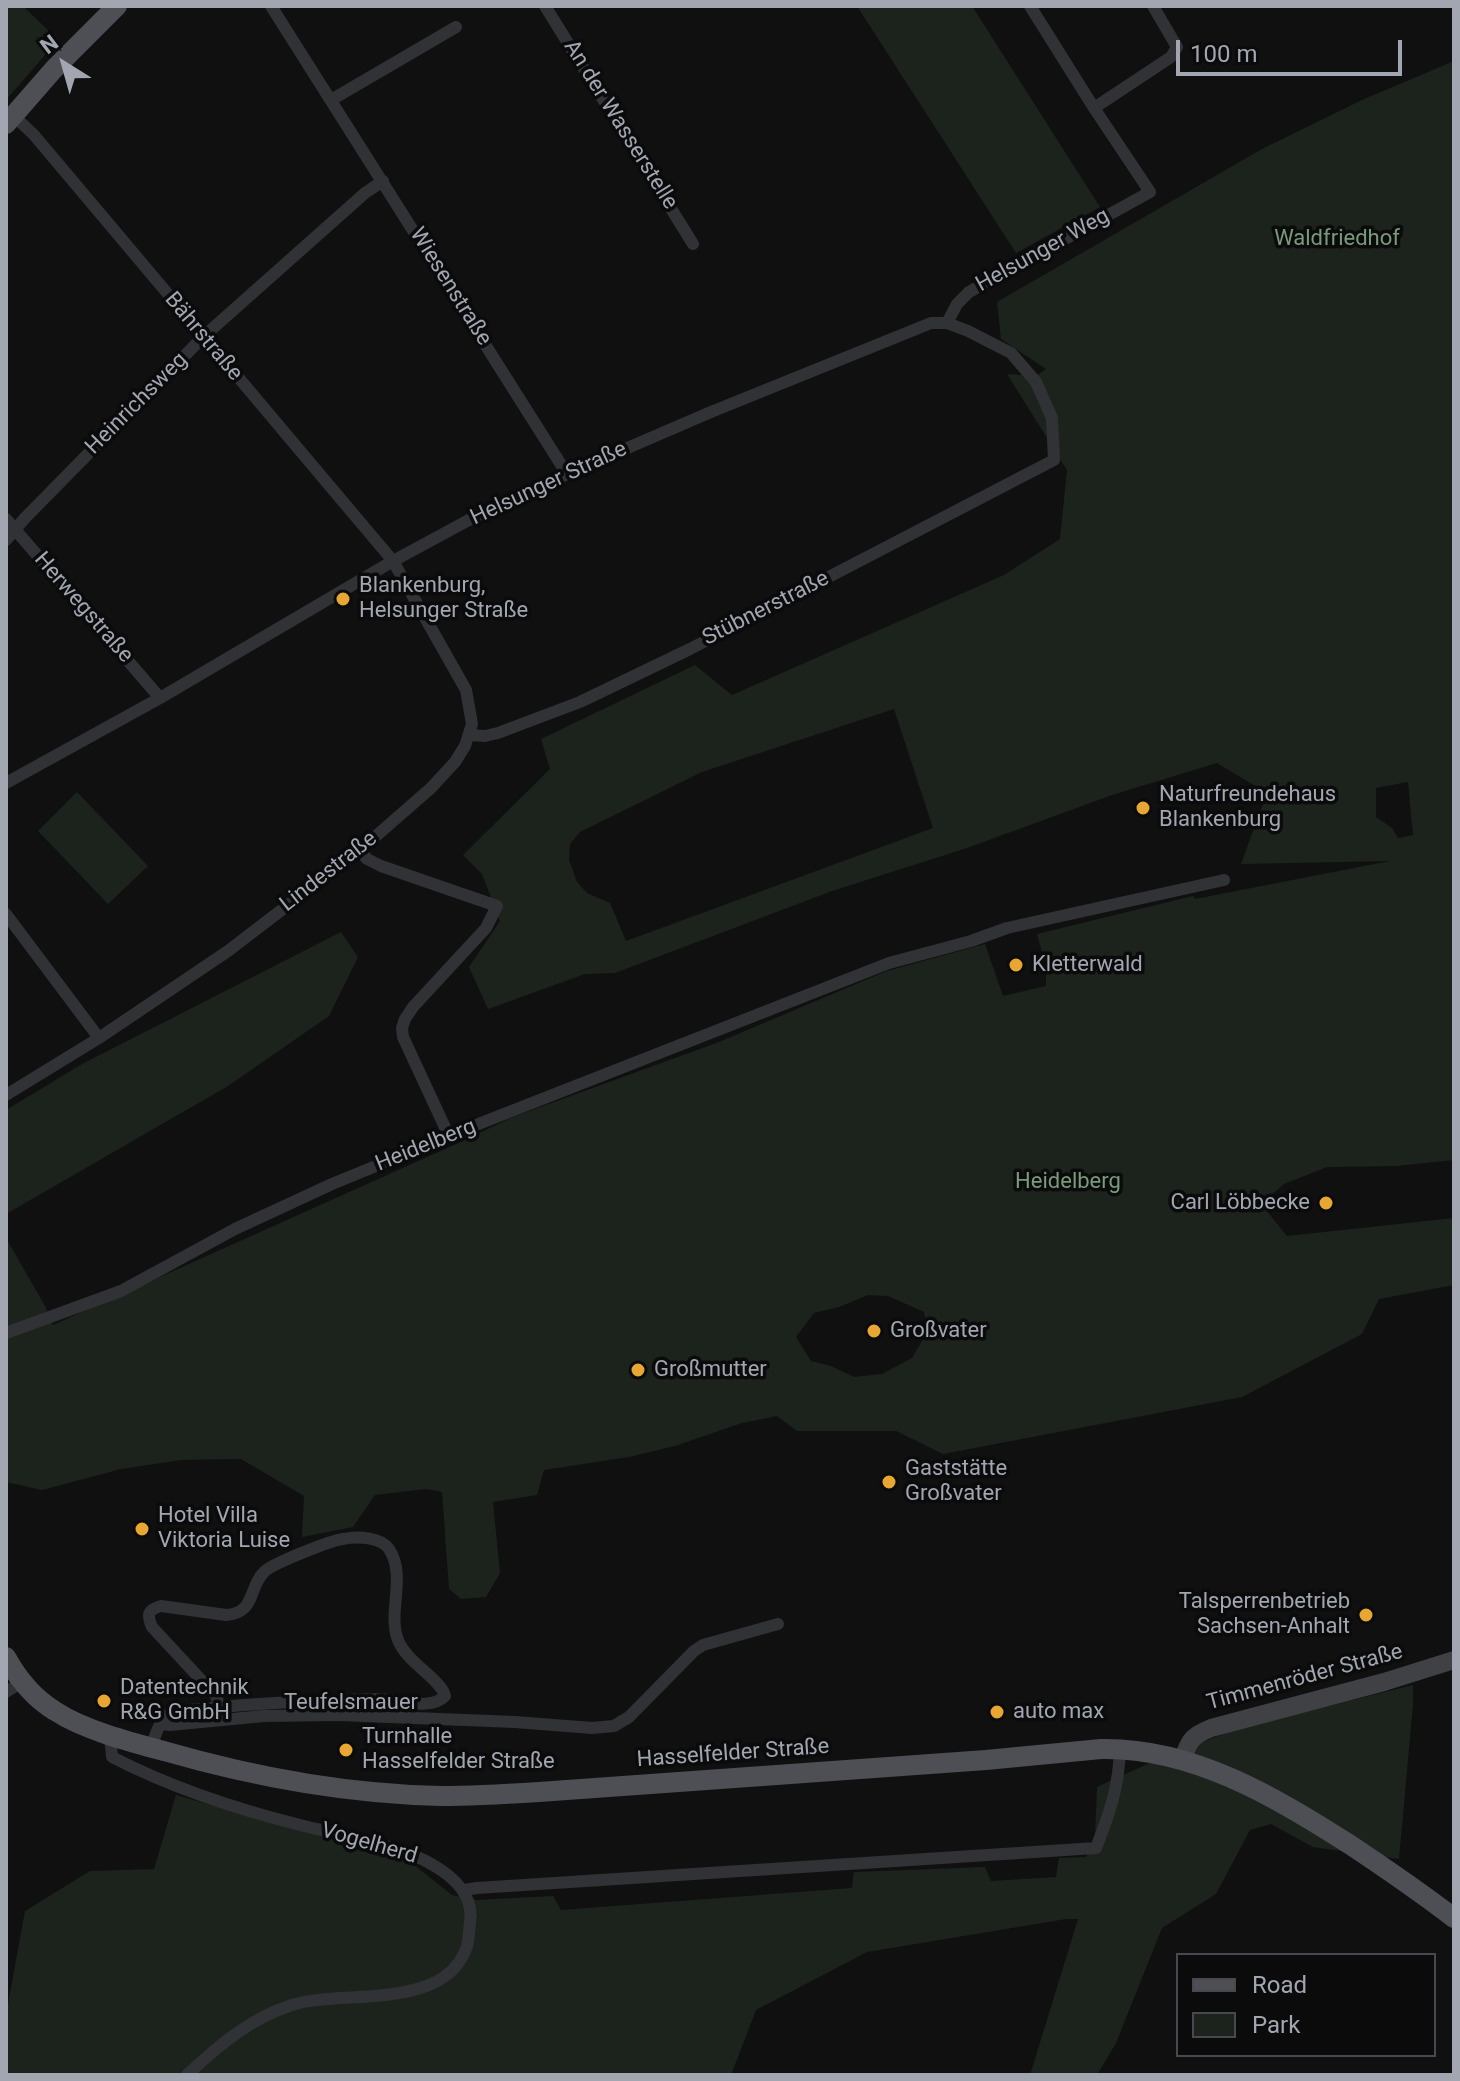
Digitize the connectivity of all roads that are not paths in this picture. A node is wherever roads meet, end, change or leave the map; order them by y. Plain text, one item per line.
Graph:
1 (117, 6) edge
2 (271, 6) edge
3 (545, 6) edge
4 (1030, 6) edge
5 (1153, 6) edge
6 (456, 27) dead end
7 (331, 100) junction
8 (1094, 108) junction
9 (9, 119) edge
10 (383, 181) junction
11 (693, 244) dead end
12 (947, 323) junction
13 (203, 337) junction
14 (567, 474) junction
15 (6, 519) edge
16 (15, 530) junction
17 (6, 540) edge
18 (393, 561) junction
19 (160, 698) junction
20 (470, 735) junction
21 (6, 783) edge
22 (360, 850) junction
23 (1224, 880) dead end
24 (6, 914) edge
25 (99, 1038) junction
26 (6, 1095) edge
27 (449, 1136) junction
28 (6, 1333) edge
29 (778, 1624) dead end
30 (6, 1657) edge
31 (1454, 1660) edge
32 (14, 1687) edge
33 (218, 1707) junction
34 (160, 1724) junction
35 (110, 1735) junction
36 (151, 1748) junction
37 (1120, 1748) junction
38 (1183, 1759) junction
39 (464, 1890) junction
40 (1454, 1918) edge
41 (187, 2075) edge

1 - 9 main road
2 - 7 street, Wiesenstraße
3 - 11 street, An der Wasserstelle
4 - 8 street
5 - 8 street
6 - 7 street
7 - 10 street, Wiesenstraße
8 - 12 street, Helsunger Weg
9 - 13 street, Bährstraße
10 - 13 street, Heinrichsweg
10 - 14 street, Wiesenstraße
12 - 14 street, Helsunger Straße
12 - 20 street, Stübnerstraße
13 - 16 street, Heinrichsweg
13 - 18 street, Bährstraße
14 - 18 street, Helsunger Straße
15 - 16 street, Herwegstraße
16 - 17 street, Heinrichsweg
16 - 19 street, Herwegstraße
18 - 19 street, Helsunger Straße
18 - 20 street
19 - 21 street, Helsunger Straße
20 - 22 street, Lindestraße
22 - 25 street, Lindestraße
22 - 27 street
23 - 27 street, Heidelberg
24 - 25 street
25 - 26 street, Lindestraße
27 - 28 street, Heidelberg
29 - 34 street
30 - 32 main road, Hasselfelder Straße
31 - 38 main road, Timmenröder Straße
32 - 35 main road, Hasselfelder Straße
33 - 33 street, Teufelsmauer
33 - 34 street, Teufelsmauer
34 - 36 street
35 - 36 main road, Hasselfelder Straße
35 - 39 street, Vogelherd
36 - 37 main road, Hasselfelder Straße
37 - 38 main road, Hasselfelder Straße
37 - 39 street
38 - 40 main road, Hasselfelder Straße
39 - 41 street

